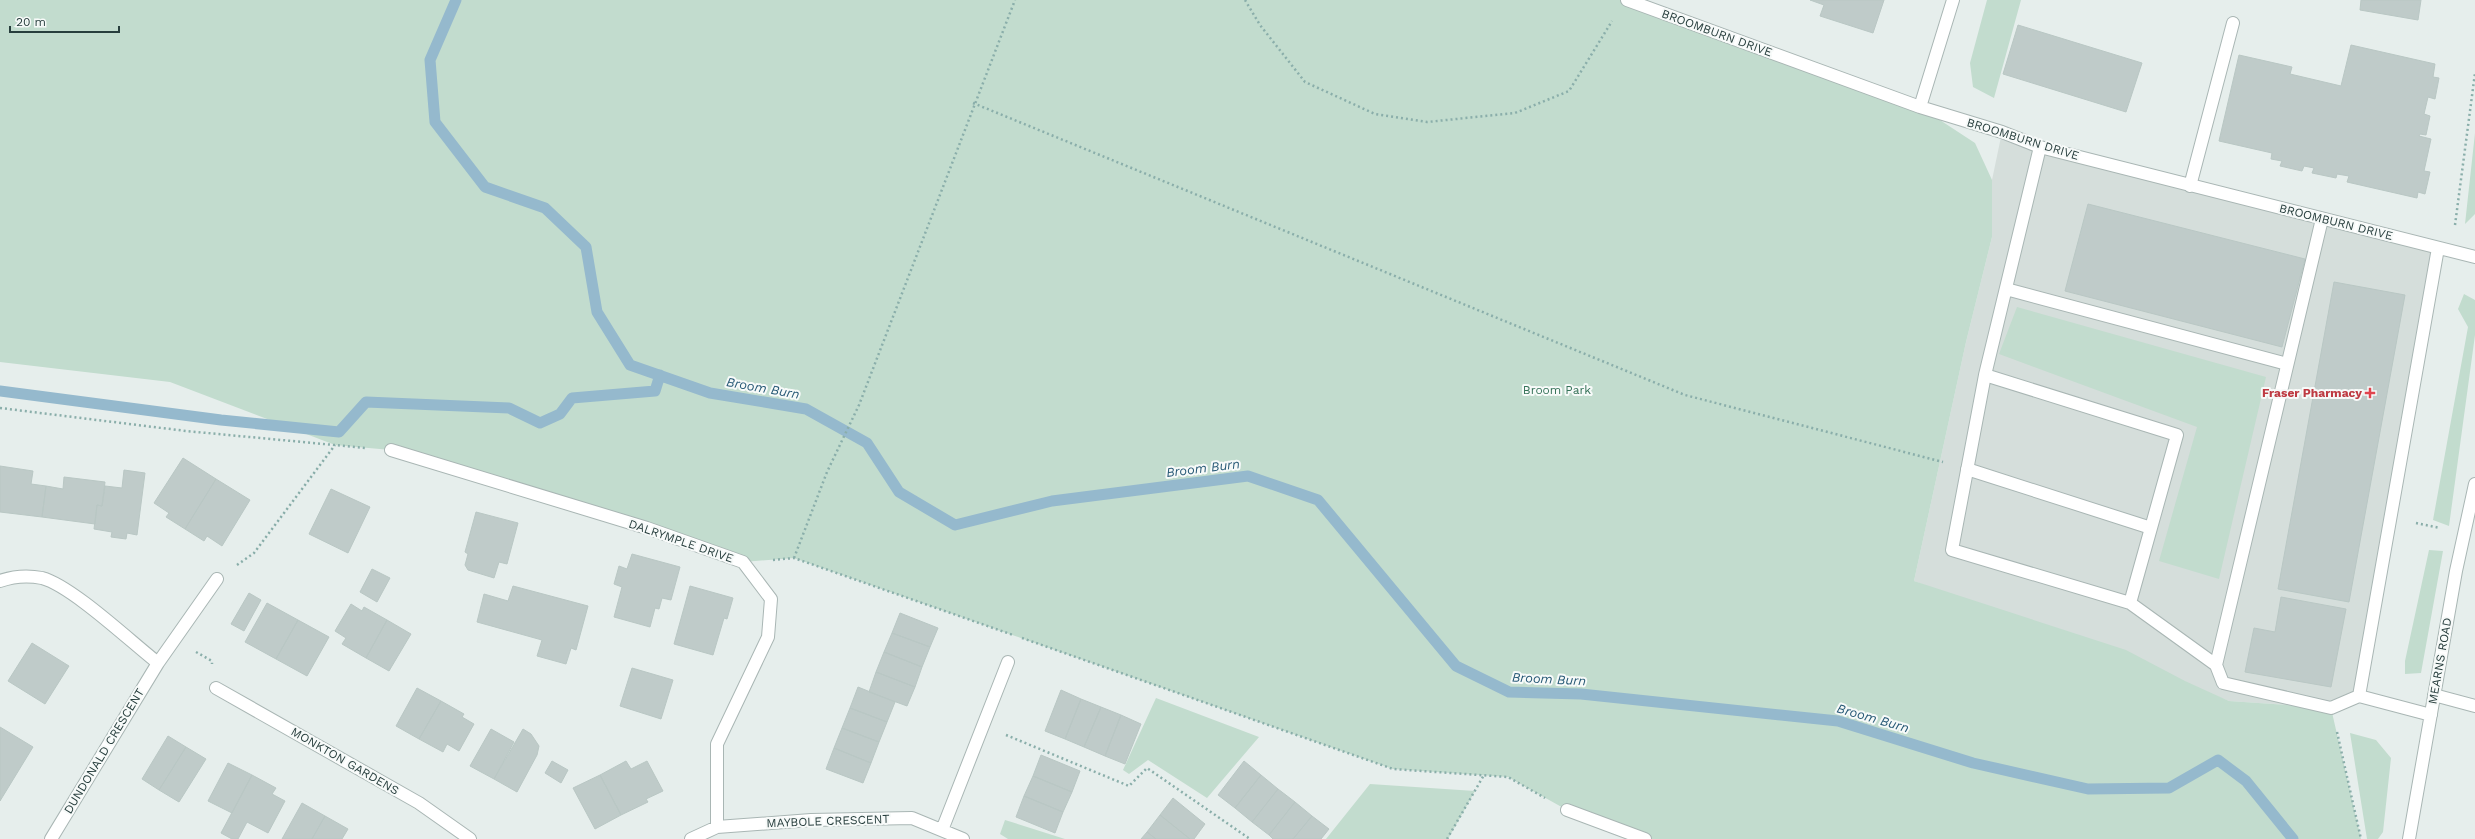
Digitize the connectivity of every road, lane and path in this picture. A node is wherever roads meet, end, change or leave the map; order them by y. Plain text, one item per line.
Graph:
1 (1014, 0) edge
2 (1245, 0) edge
3 (1627, 0) edge
4 (1953, 0) edge
5 (1613, 19) dead end
6 (2233, 23) dead end
7 (2475, 73) edge
8 (973, 103) junction
9 (1920, 108) junction
10 (2040, 147) junction
11 (2190, 186) junction
12 (2322, 219) junction
13 (2438, 248) junction
14 (2452, 251) junction
15 (2475, 257) edge
16 (2006, 289) junction
17 (2287, 364) junction
18 (1985, 375) junction
19 (0, 408) edge
20 (335, 445) junction
21 (390, 450) joint
22 (1967, 469) junction
23 (2475, 484) edge
24 (2391, 517) junction
25 (2151, 528) junction
26 (2464, 534) junction
27 (794, 558) junction
28 (743, 562) junction
29 (217, 579) joint
30 (0, 581) edge
31 (2130, 603) junction
32 (175, 640) junction
33 (1008, 662) dead end
34 (158, 663) junction
35 (2216, 665) junction
36 (216, 688) joint
37 (2434, 695) junction
38 (2359, 696) junction
39 (2475, 706) edge
40 (2331, 708) junction
41 (2431, 715) junction
42 (983, 726) junction
43 (1484, 775) junction
44 (1567, 810) joint
45 (717, 827) junction
46 (942, 830) junction
47 (51, 839) edge
48 (470, 839) edge
49 (691, 839) edge
50 (963, 839) edge
51 (1250, 839) edge
52 (1447, 839) edge
53 (1645, 839) edge
54 (2361, 839) edge
55 (2408, 839) edge

1 - 8 path
2 - 5 path
3 - 9 street, BROOMBURN DRIVE
4 - 9 street
6 - 11 street
7 - 14 path
8 - 22 path
8 - 27 path
9 - 10 street, BROOMBURN DRIVE
10 - 11 street, BROOMBURN DRIVE
10 - 16 street
11 - 12 street, BROOMBURN DRIVE
12 - 13 street, BROOMBURN DRIVE
12 - 17 street
13 - 14 street, BROOMBURN DRIVE
13 - 24 street
14 - 15 street, BROOMBURN DRIVE
16 - 17 street
16 - 18 street
17 - 35 street
18 - 22 street
18 - 25 street
19 - 20 path
20 - 21 path
20 - 29 path
21 - 28 street, DALRYMPLE DRIVE
22 - 25 street
22 - 31 street
23 - 26 street, MEARNS ROAD
24 - 26 path
24 - 38 street
25 - 31 street
26 - 37 street, MEARNS ROAD
27 - 28 path
27 - 43 path
28 - 45 street, DALRYMPLE DRIVE
29 - 32 street, DUNDONALD CRESCENT
30 - 34 street
31 - 35 street
32 - 34 street, DUNDONALD CRESCENT
32 - 36 path
33 - 42 street
34 - 47 street, DUNDONALD CRESCENT
35 - 40 street
36 - 48 street, MONKTON GARDENS
37 - 39 street
37 - 41 street, MEARNS ROAD
38 - 40 street
38 - 41 street
40 - 54 path
41 - 55 street, MEARNS ROAD
42 - 46 street
42 - 51 path
43 - 44 path
43 - 52 path
44 - 53 street
45 - 46 street, MAYBOLE CRESCENT
45 - 49 street, MAYBOLE CRESCENT
46 - 50 street, MAYBOLE CRESCENT

